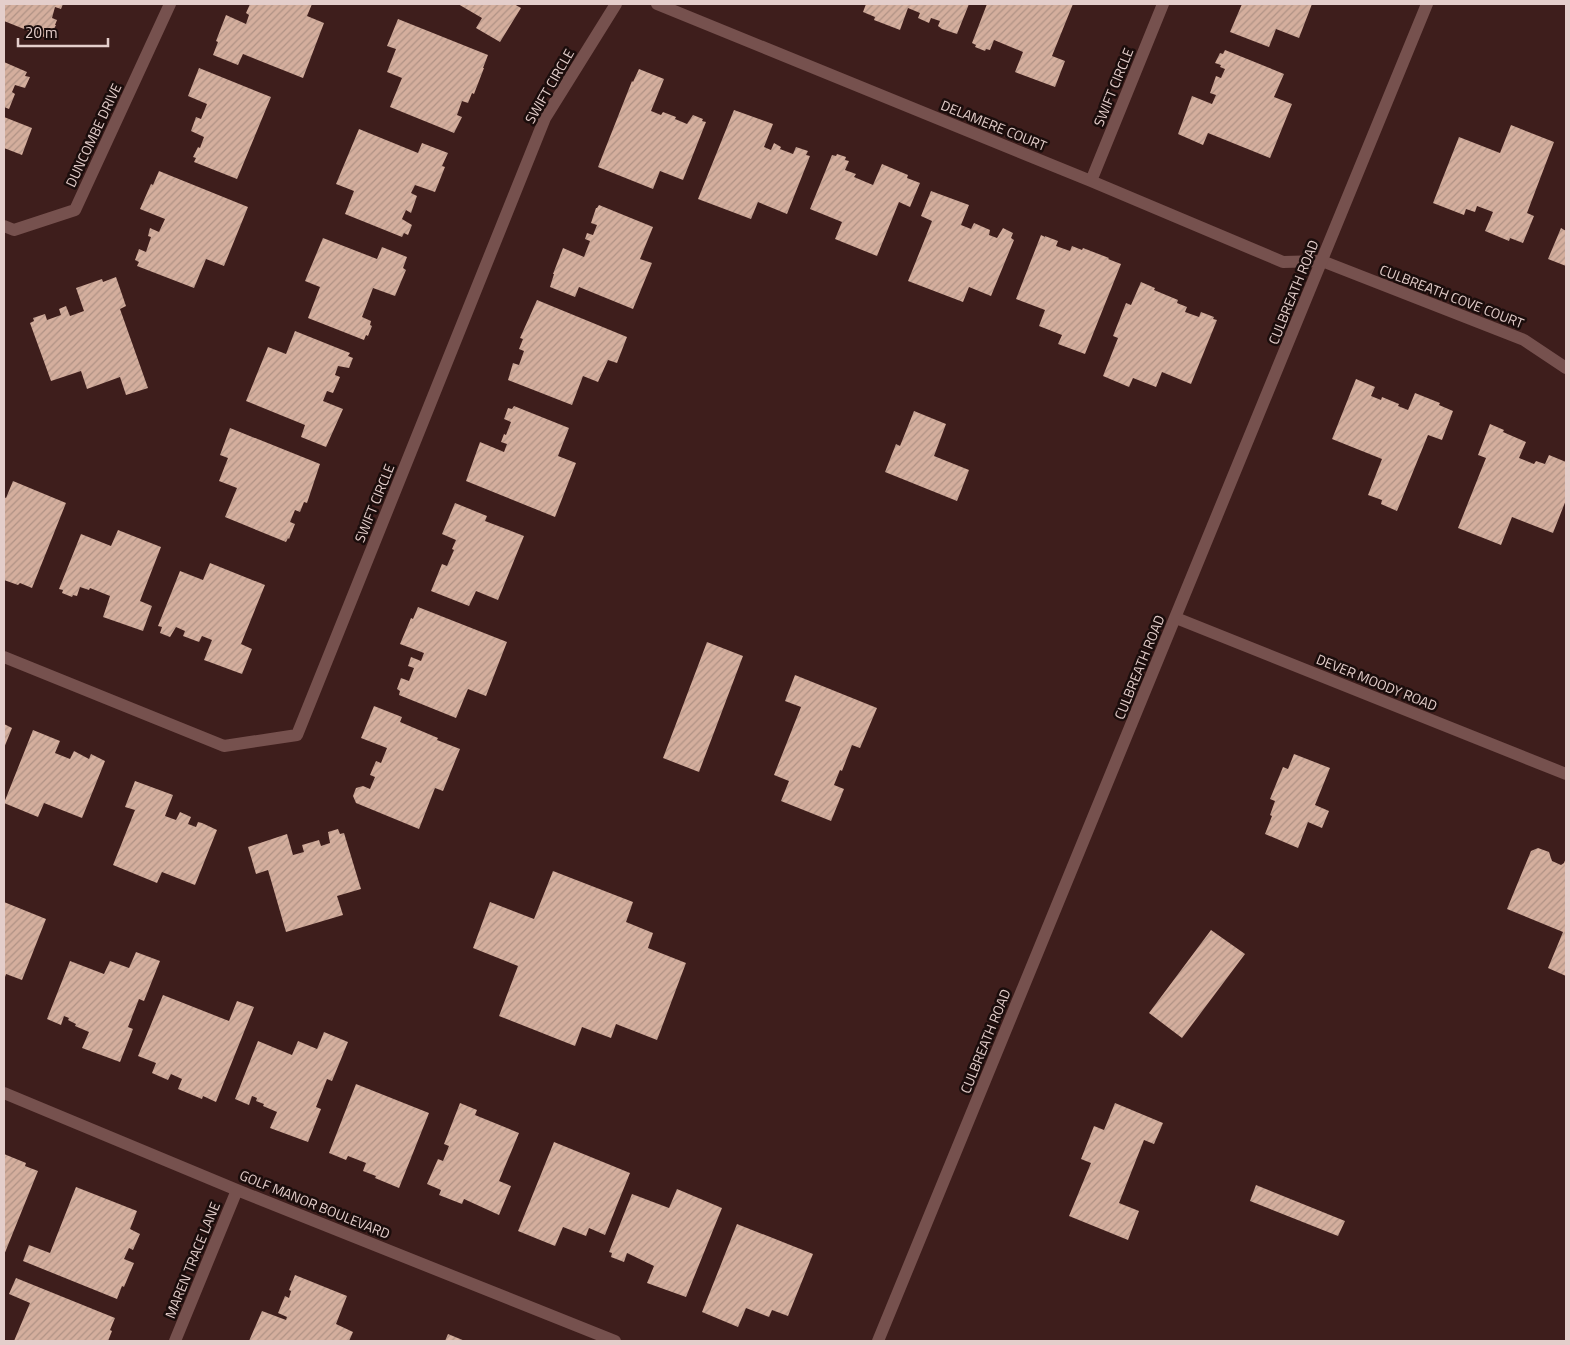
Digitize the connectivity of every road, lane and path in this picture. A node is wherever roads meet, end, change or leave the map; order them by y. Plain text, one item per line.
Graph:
1 (170, 4) edge
2 (616, 4) edge
3 (657, 4) edge
4 (1162, 4) edge
5 (1427, 4) edge
6 (1091, 181) junction
7 (4, 226) edge
8 (1322, 261) junction
9 (1566, 368) edge
10 (1176, 618) junction
11 (4, 657) edge
12 (1566, 774) edge
13 (4, 1093) edge
14 (237, 1190) junction
15 (602, 1339) edge
16 (175, 1341) edge
17 (615, 1341) edge
18 (878, 1341) edge

1 - 7 street, DUNCOMBE DRIVE
2 - 11 street, SWIFT CIRCLE
3 - 6 street, DELAMERE COURT
4 - 6 street, SWIFT CIRCLE
5 - 8 street, CULBREATH ROAD
6 - 8 street, DELAMERE COURT
8 - 9 street, CULBREATH COVE COURT
8 - 10 street, CULBREATH ROAD
10 - 12 street, DEVER MOODY ROAD
10 - 18 street, CULBREATH ROAD
13 - 14 street, GOLF MANOR BOULEVARD
14 - 15 street, GOLF MANOR BOULEVARD
14 - 16 street, MAREN TRACE LANE
15 - 17 street, GOLF MANOR BOULEVARD

